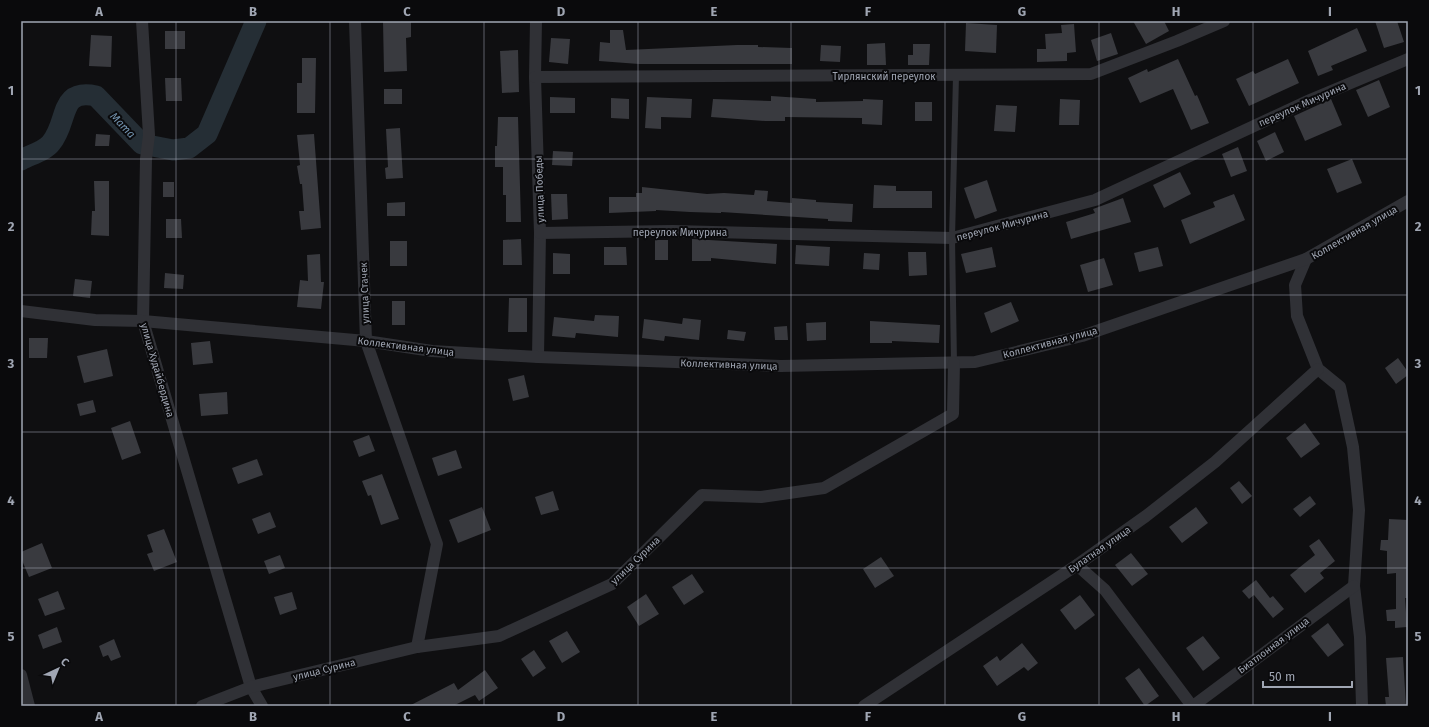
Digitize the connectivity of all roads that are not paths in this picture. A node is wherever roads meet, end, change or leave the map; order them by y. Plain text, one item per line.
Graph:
1 (142, 21) edge
2 (355, 21) edge
3 (536, 21) edge
4 (1224, 21) edge
5 (1408, 59) edge
6 (956, 76) junction
7 (535, 77) junction
8 (1408, 201) edge
9 (540, 234) junction
10 (952, 238) junction
11 (1306, 259) junction
12 (21, 311) edge
13 (143, 320) junction
14 (366, 341) junction
15 (538, 357) junction
16 (954, 363) junction
17 (1318, 369) junction
18 (1077, 565) junction
19 (1354, 586) junction
20 (417, 647) junction
21 (21, 675) edge
22 (251, 687) junction
23 (29, 706) edge
24 (202, 706) edge
25 (262, 706) edge
26 (864, 706) edge
27 (1192, 706) edge
28 (1362, 706) edge

1 - 13 street, улица Худайбердина
2 - 14 street, улица Стачек
3 - 7 street, улица Победы
4 - 6 street, Тирлянский переулок
5 - 10 street, переулок Мичурина
6 - 7 street, Тирлянский переулок
6 - 10 lane
7 - 9 street, улица Победы
8 - 11 street, Коллективная улица
9 - 10 street, переулок Мичурина
9 - 15 street, улица Победы
10 - 16 lane
11 - 16 street, Коллективная улица
11 - 17 street
12 - 13 street, Коллективная улица
13 - 14 street, Коллективная улица
13 - 22 street, улица Худайбердина
14 - 15 street, Коллективная улица
14 - 20 street, улица Стачек
15 - 16 street, Коллективная улица
16 - 20 street, улица Сурина
17 - 18 street, Булатная улица
17 - 19 street
18 - 26 street, Булатная улица
18 - 27 street
19 - 27 street, Биатлонная улица
19 - 28 street
20 - 22 street, улица Сурина
21 - 23 street
22 - 24 street, улица Сурина
22 - 25 street, улица Худайбердина

